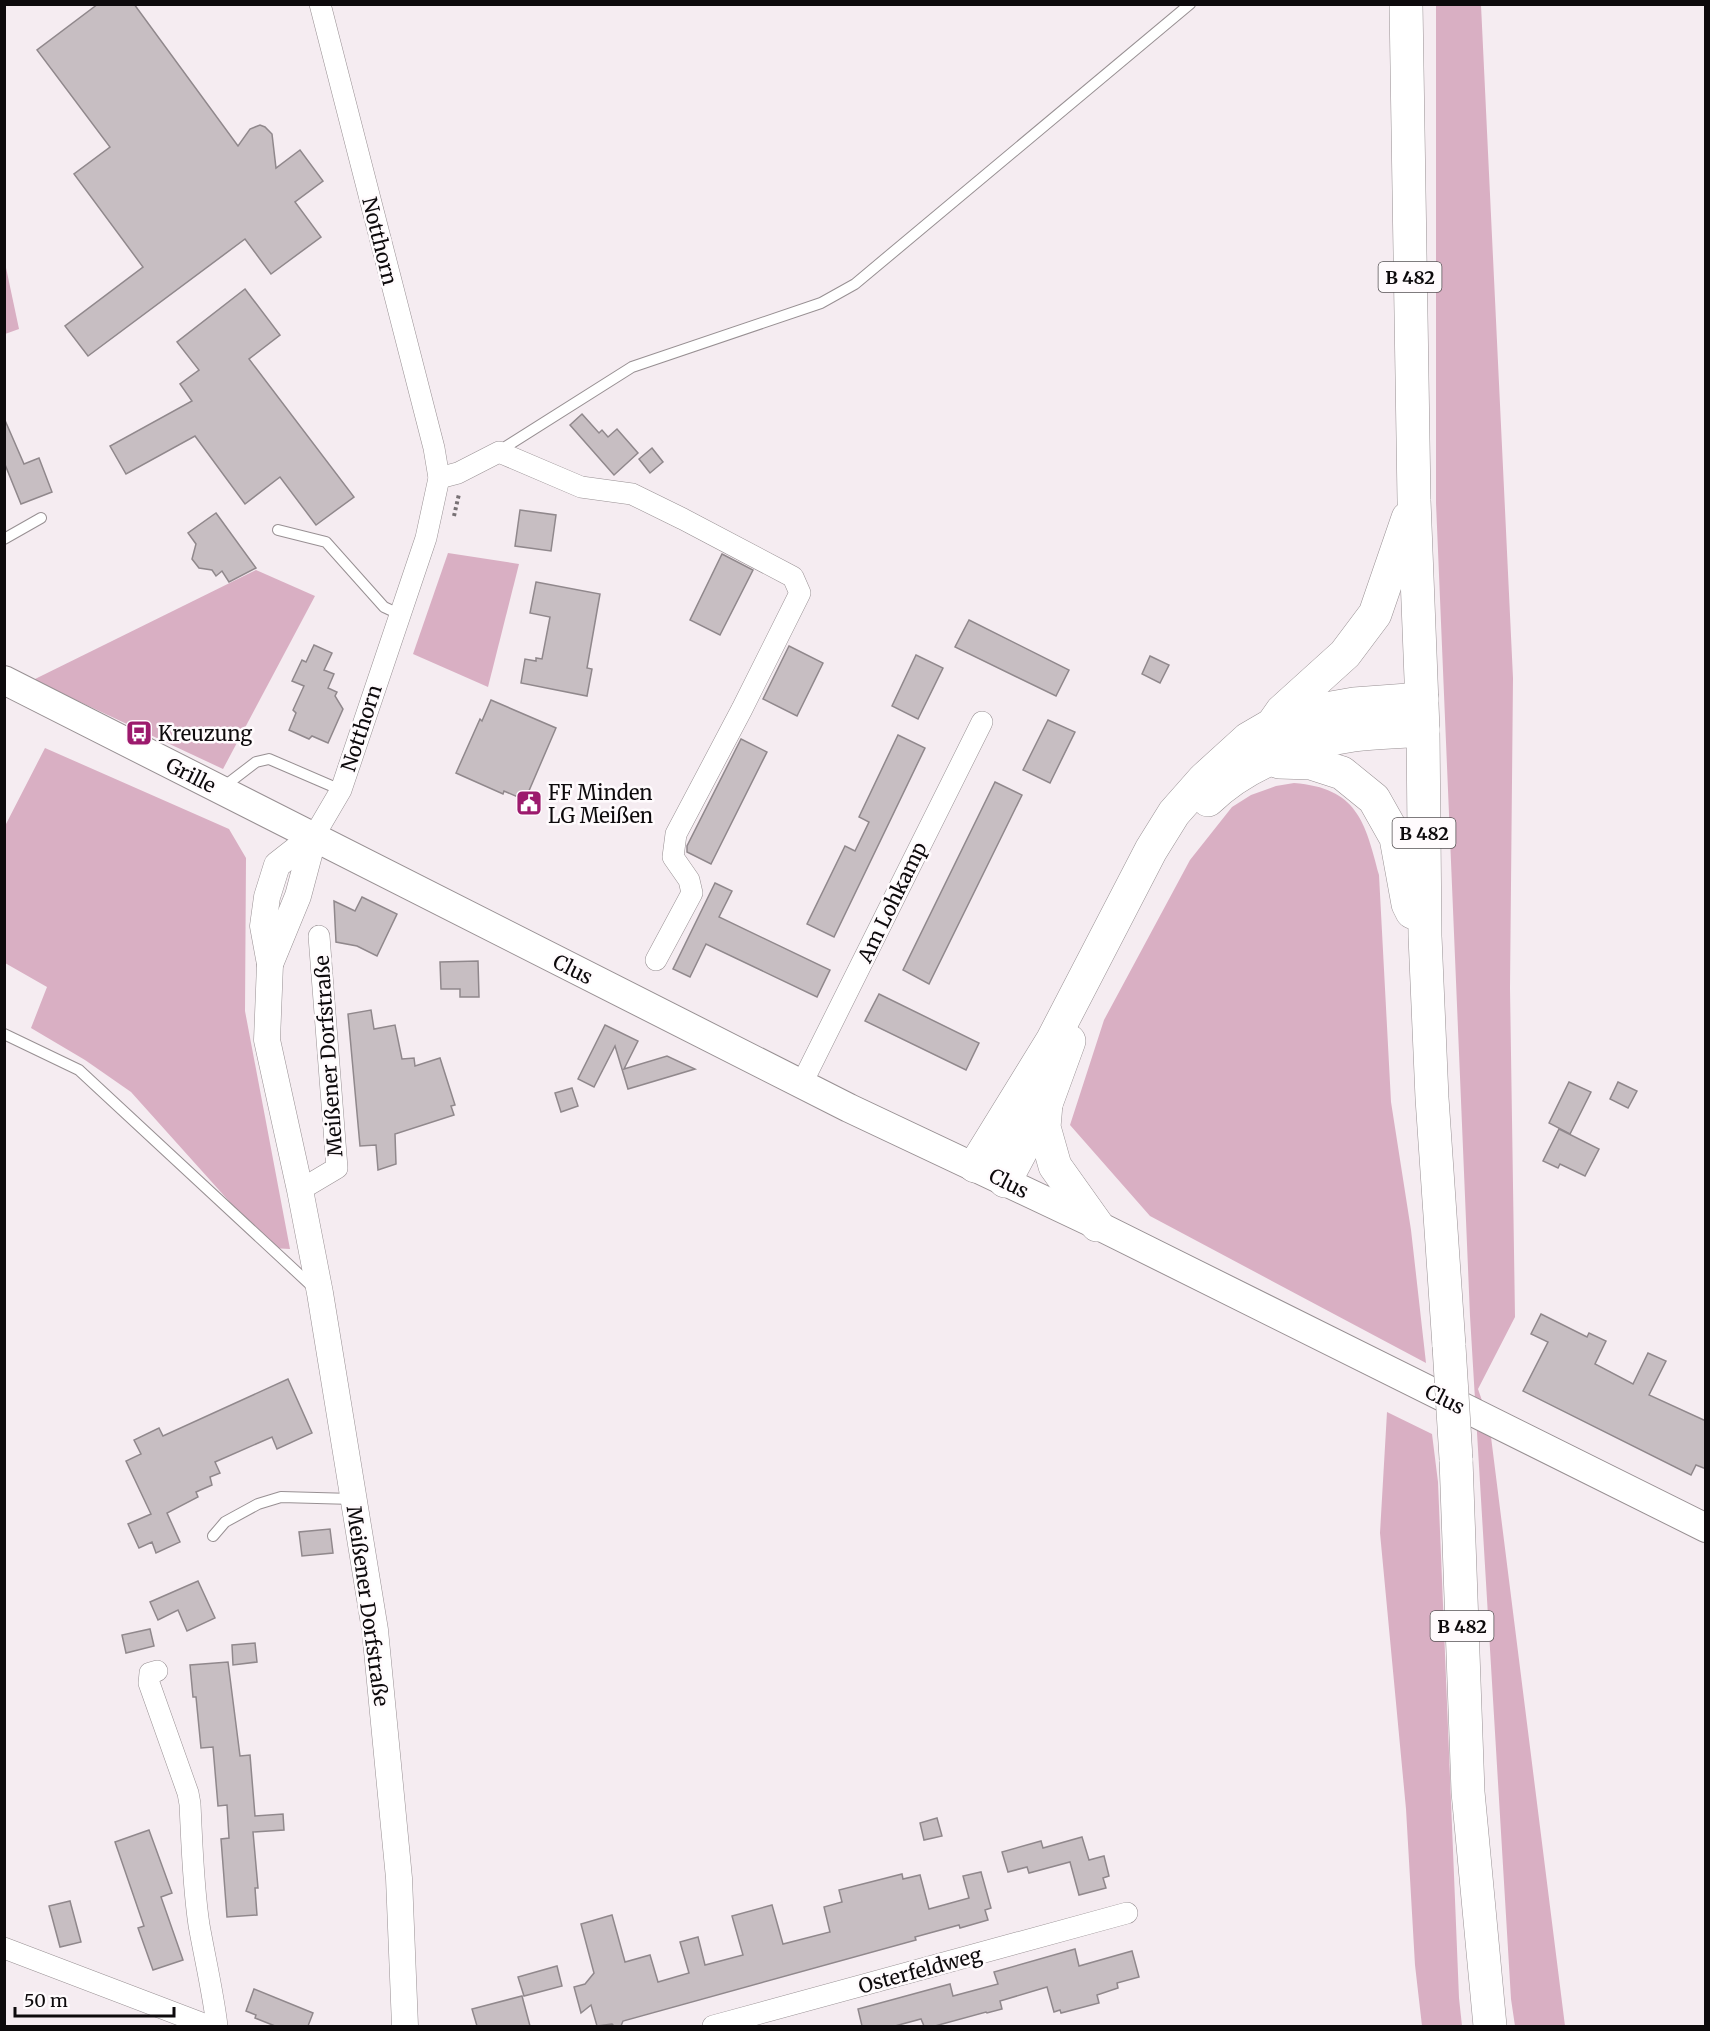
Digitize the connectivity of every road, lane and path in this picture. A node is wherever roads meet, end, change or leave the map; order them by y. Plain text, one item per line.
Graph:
1 (320, 4) edge
2 (1190, 4) edge
3 (1406, 4) edge
4 (499, 452) junction
5 (448, 475) junction
6 (1414, 500) junction
7 (41, 518) dead end
8 (452, 522) dead end
9 (278, 530) dead end
10 (4, 539) edge
11 (399, 614) junction
12 (4, 680) edge
13 (1422, 715) junction
14 (982, 722) dead end
15 (1272, 725) junction
16 (1265, 761) junction
17 (219, 790) junction
18 (341, 790) junction
19 (314, 836) junction
20 (319, 936) dead end
21 (1425, 936) junction
22 (656, 960) dead end
23 (4, 1034) edge
24 (802, 1083) junction
25 (1046, 1104) junction
26 (975, 1166) junction
27 (1005, 1181) junction
28 (300, 1190) junction
29 (1097, 1225) junction
30 (320, 1293) junction
31 (353, 1499) junction
32 (1706, 1528) edge
33 (213, 1536) dead end
34 (157, 1671) dead end
35 (1127, 1913) dead end
36 (4, 1948) edge
37 (209, 2026) edge
38 (217, 2026) edge
39 (405, 2026) edge
40 (713, 2026) edge
41 (1490, 2026) edge

1 - 5 street, Notthorn
2 - 4 lane
3 - 6 main road, B 482
4 - 5 street
4 - 22 street
5 - 8 path
5 - 11 street, Notthorn
6 - 13 main road, B 482
6 - 15 main road
7 - 10 lane
9 - 11 lane
11 - 18 street, Notthorn
12 - 17 main road, Grille
13 - 15 main road
13 - 16 main road
13 - 21 main road, B 482
14 - 24 street, Am Lohkamp
15 - 26 main road
16 - 21 main road
16 - 25 main road
17 - 18 lane
17 - 19 main road, Grille
18 - 19 street, Notthorn
19 - 24 main road, Clus
19 - 28 street, Meißener Dorfstraße
20 - 28 street, Meißener Dorfstraße
21 - 41 main road, B 482, bridge
23 - 30 lane
24 - 26 main road, Clus
25 - 27 main road
25 - 29 main road
26 - 27 main road, Clus
27 - 29 main road, Clus
28 - 30 street, Meißener Dorfstraße
29 - 32 main road, Clus
30 - 31 street, Meißener Dorfstraße
31 - 33 lane
31 - 39 street, Meißener Dorfstraße
34 - 38 street
35 - 40 street, Osterfeldweg
36 - 37 street

